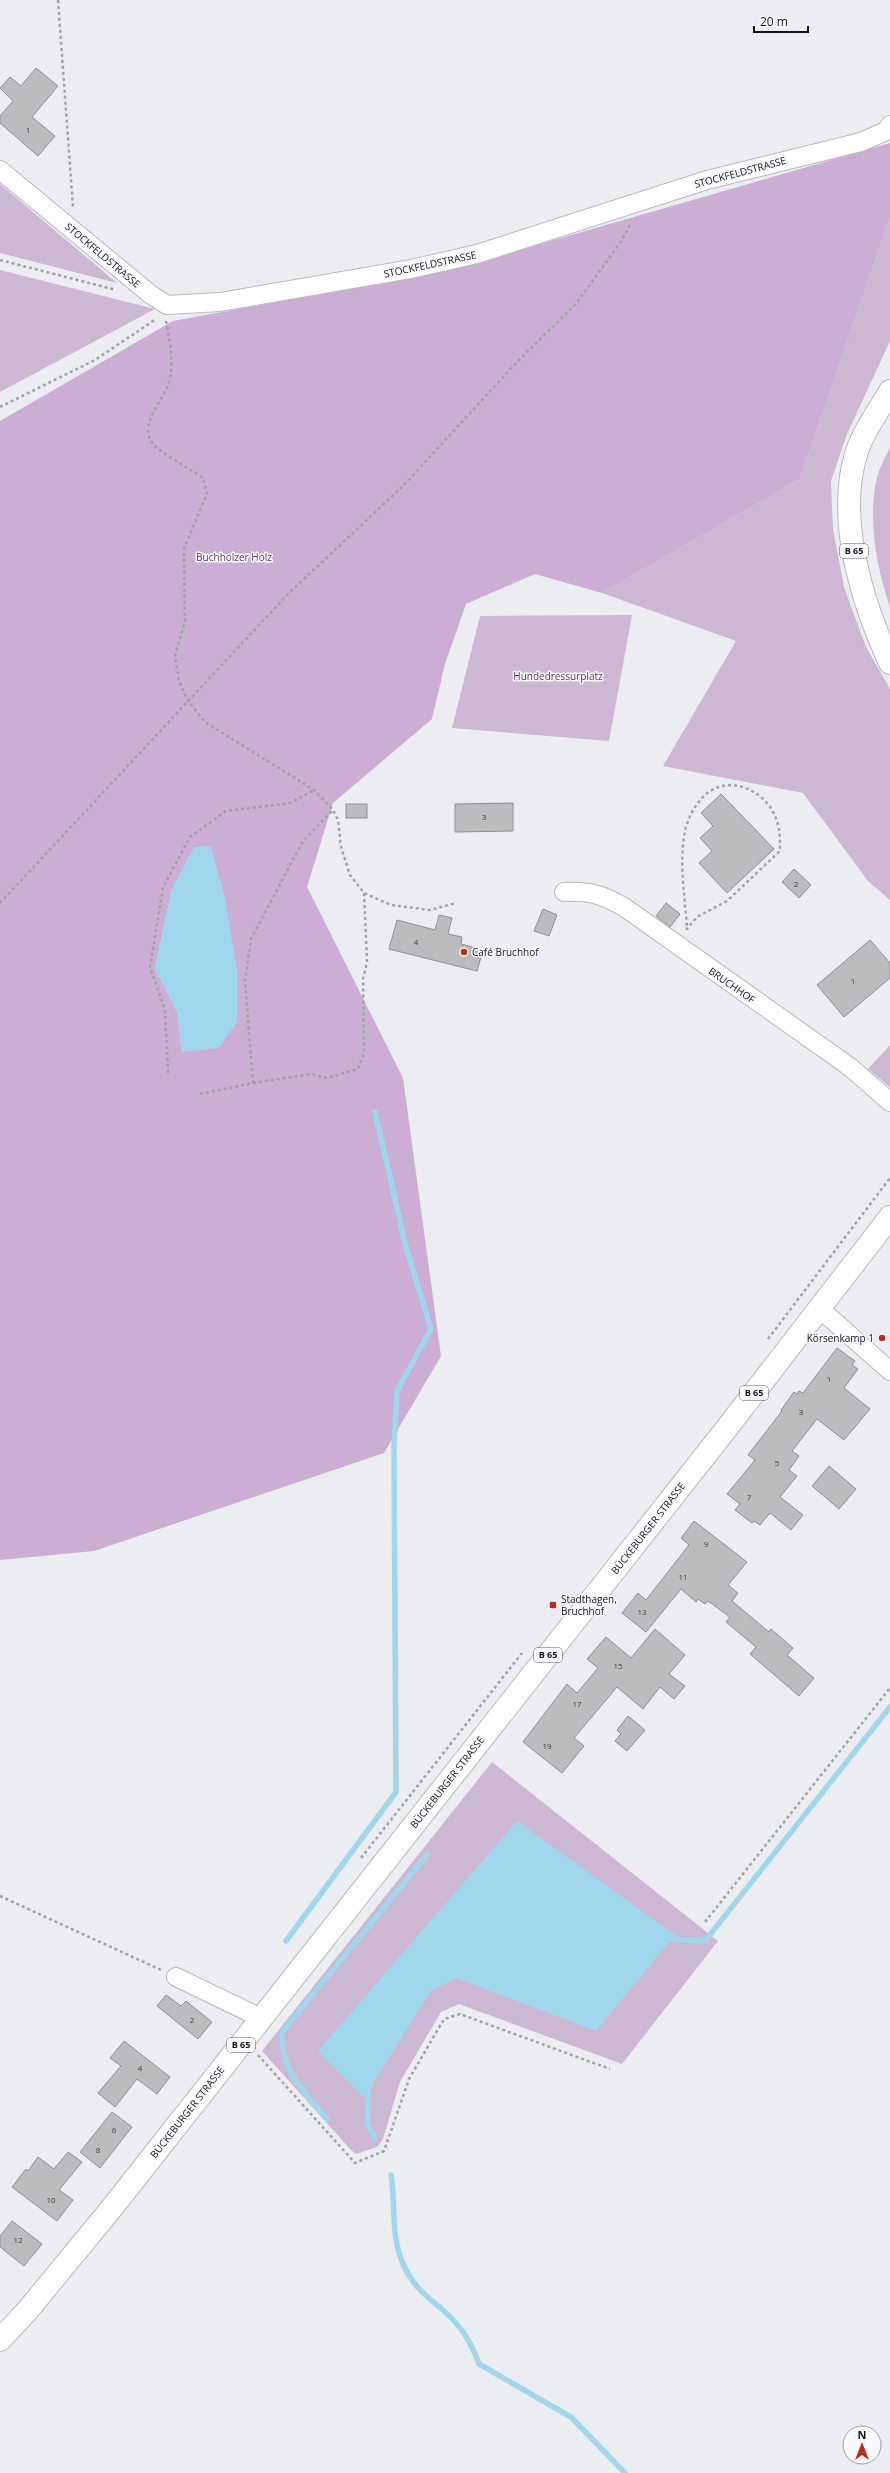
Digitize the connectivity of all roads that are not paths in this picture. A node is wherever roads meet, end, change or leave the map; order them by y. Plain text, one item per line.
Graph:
1 (890, 125) edge
2 (0, 170) edge
3 (890, 391) edge
4 (890, 416) edge
5 (864, 436) junction
6 (890, 663) edge
7 (564, 892) dead end
8 (890, 1102) edge
9 (889, 1219) edge
10 (819, 1308) junction
11 (890, 1371) edge
12 (176, 1977) road end
13 (261, 2018) junction
14 (0, 2340) edge

1 - 2 street, STOCKFELDSTRASSE
3 - 5 main road, B 65
4 - 5 main road
5 - 6 main road, B 65
7 - 8 street, BRUCHHOF
9 - 10 main road, BÜCKEBURGER STRASSE / B 65
10 - 11 street
10 - 13 main road, BÜCKEBURGER STRASSE / B 65
12 - 13 street
13 - 14 main road, BÜCKEBURGER STRASSE / B 65

